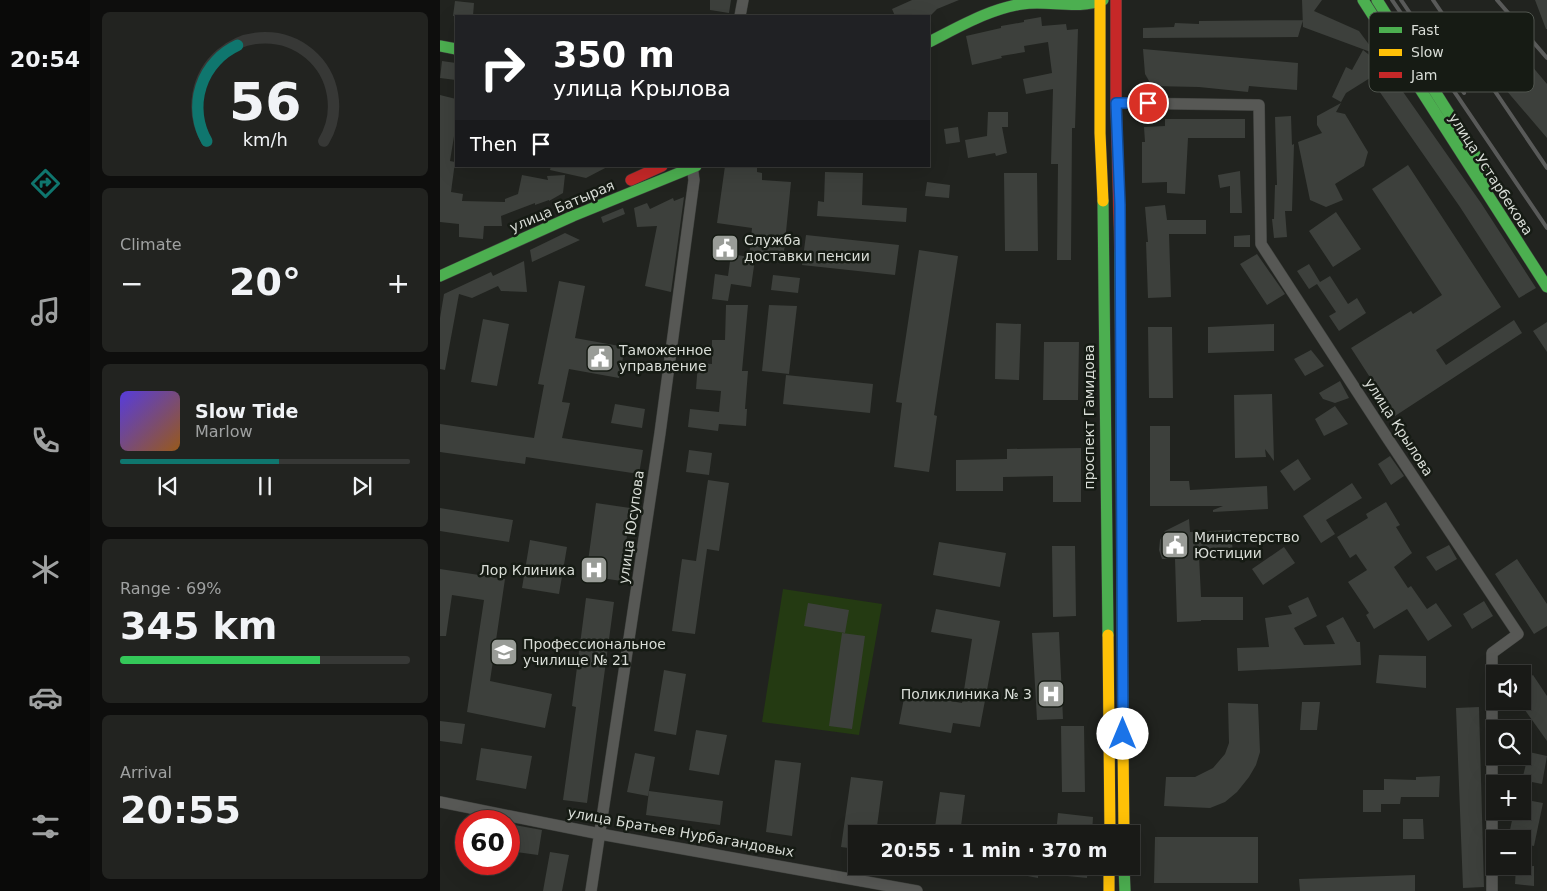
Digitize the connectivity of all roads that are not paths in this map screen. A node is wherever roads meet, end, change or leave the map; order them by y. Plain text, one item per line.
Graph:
1 (743, 0) edge
2 (1002, 0) edge
3 (1101, 0) edge
4 (1116, 0) edge
5 (1364, 0) edge
6 (1376, 0) edge
7 (1054, 1) edge
8 (1371, 12) edge
9 (1384, 12) edge
10 (740, 15) edge
11 (930, 35) edge
12 (930, 42) edge
13 (440, 46) edge
14 (455, 49) edge
15 (1421, 92) edge
16 (1434, 92) edge
17 (1116, 103) junction
18 (660, 167) edge
19 (693, 167) edge
20 (1103, 205) junction
21 (1120, 205) junction
22 (440, 264) edge
23 (1547, 269) edge
24 (440, 276) edge
25 (1547, 287) edge
26 (440, 802) edge
27 (1110, 825) edge
28 (1124, 825) edge
29 (600, 834) junction
30 (1109, 875) edge
31 (1124, 875) edge
32 (892, 889) edge
33 (591, 891) edge
34 (917, 891) edge
35 (1109, 891) edge
36 (1125, 891) edge
37 (1492, 891) edge

1 - 10 street
2 - 11 main road
3 - 7 main road
3 - 20 main road, проспект Гамидова
4 - 17 main road
5 - 8 main road, улица Устарбекова
6 - 9 main road
7 - 12 main road
13 - 14 main road
15 - 25 main road, улица Устарбекова
16 - 23 main road
17 - 21 main road
17 - 37 street, улица Крылова
18 - 22 main road, улица Батырая
19 - 24 main road, улица Батырая
19 - 29 street, улица Юсупова
20 - 21 street
20 - 27 main road, проспект Гамидова
21 - 28 main road
26 - 29 street, улица Братьев Нурбагандовых
29 - 32 street, улица Братьев Нурбагандовых
29 - 33 street, улица Юсупова
30 - 35 main road
31 - 36 main road
32 - 34 street, улица Братьев Нурбагандовых

